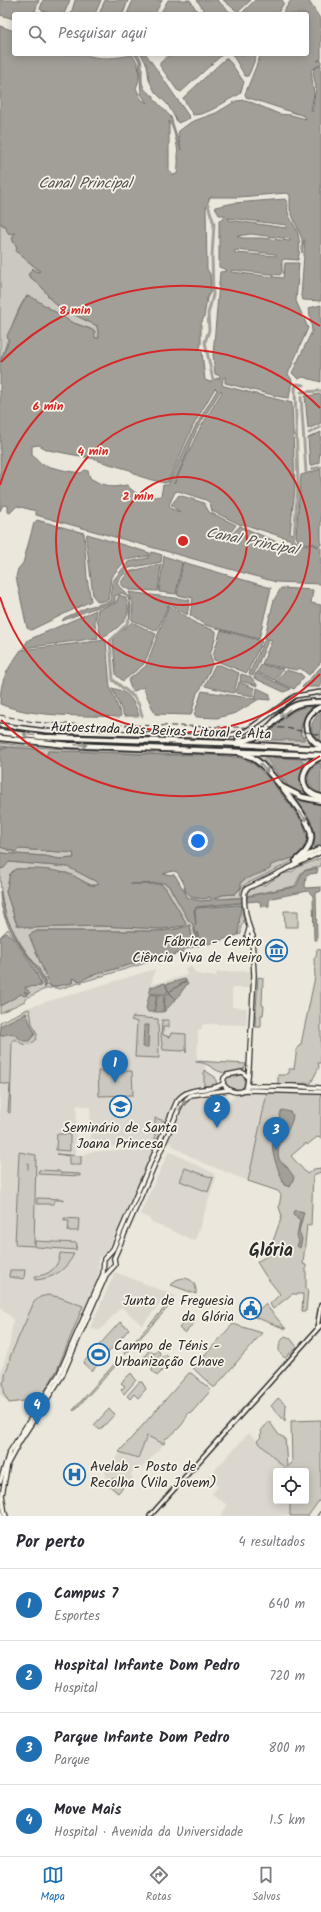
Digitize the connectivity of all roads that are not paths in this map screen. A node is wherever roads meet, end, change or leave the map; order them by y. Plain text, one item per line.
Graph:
1 (321, 692) edge
2 (321, 702) edge
3 (321, 708) edge
4 (0, 725) edge
5 (0, 732) edge
6 (0, 738) edge
7 (222, 743) junction
8 (321, 748) edge
9 (218, 750) junction
10 (321, 756) edge
11 (279, 785) junction
12 (321, 797) edge
13 (321, 801) edge
14 (321, 848) edge
15 (321, 852) edge
16 (296, 861) junction
17 (289, 866) junction
18 (248, 1066) junction
19 (242, 1072) junction
20 (248, 1077) junction
21 (223, 1084) junction
22 (247, 1086) junction
23 (321, 1088) edge
24 (228, 1090) junction
25 (245, 1090) junction
26 (321, 1092) edge
27 (108, 1256) junction
28 (114, 1258) junction
29 (104, 1266) junction
30 (110, 1268) junction
31 (321, 1304) edge
32 (321, 1311) edge
33 (320, 1316) edge
34 (321, 1325) edge
35 (317, 1328) junction
36 (0, 1482) edge
37 (0, 1506) edge
38 (3, 1515) edge
39 (151, 1516) edge

1 - 4 street
2 -> 7 highway
3 - 8 highway
7 -> 5 highway, Autoestrada das Beiras Litoral e Alta
6 -> 9 highway, Autoestrada das Beiras Litoral e Alta
7 - 8 highway, Autoestrada das Beiras Litoral e Alta
9 - 10 highway, Autoestrada das Beiras Litoral e Alta
9 -> 11 highway
10 - 12 highway
11 - 13 highway
11 -> 16 highway
14 - 16 main road
15 - 17 main road
16 - 17 main road
17 - 18 main road
18 - 19 main road
18 - 20 main road
19 - 20 main road
19 - 21 main road
20 - 22 main road
21 - 24 main road
21 - 27 main road
22 - 23 main road
22 - 25 main road
24 - 25 main road
28 -> 24 main road
25 - 26 main road
27 - 28 main road
27 - 29 main road
28 - 30 main road
29 - 30 main road
29 - 36 main road
30 - 38 main road
31 - 32 street
32 - 33 street
33 - 35 street
34 - 35 street
35 - 39 street
37 - 38 main road

